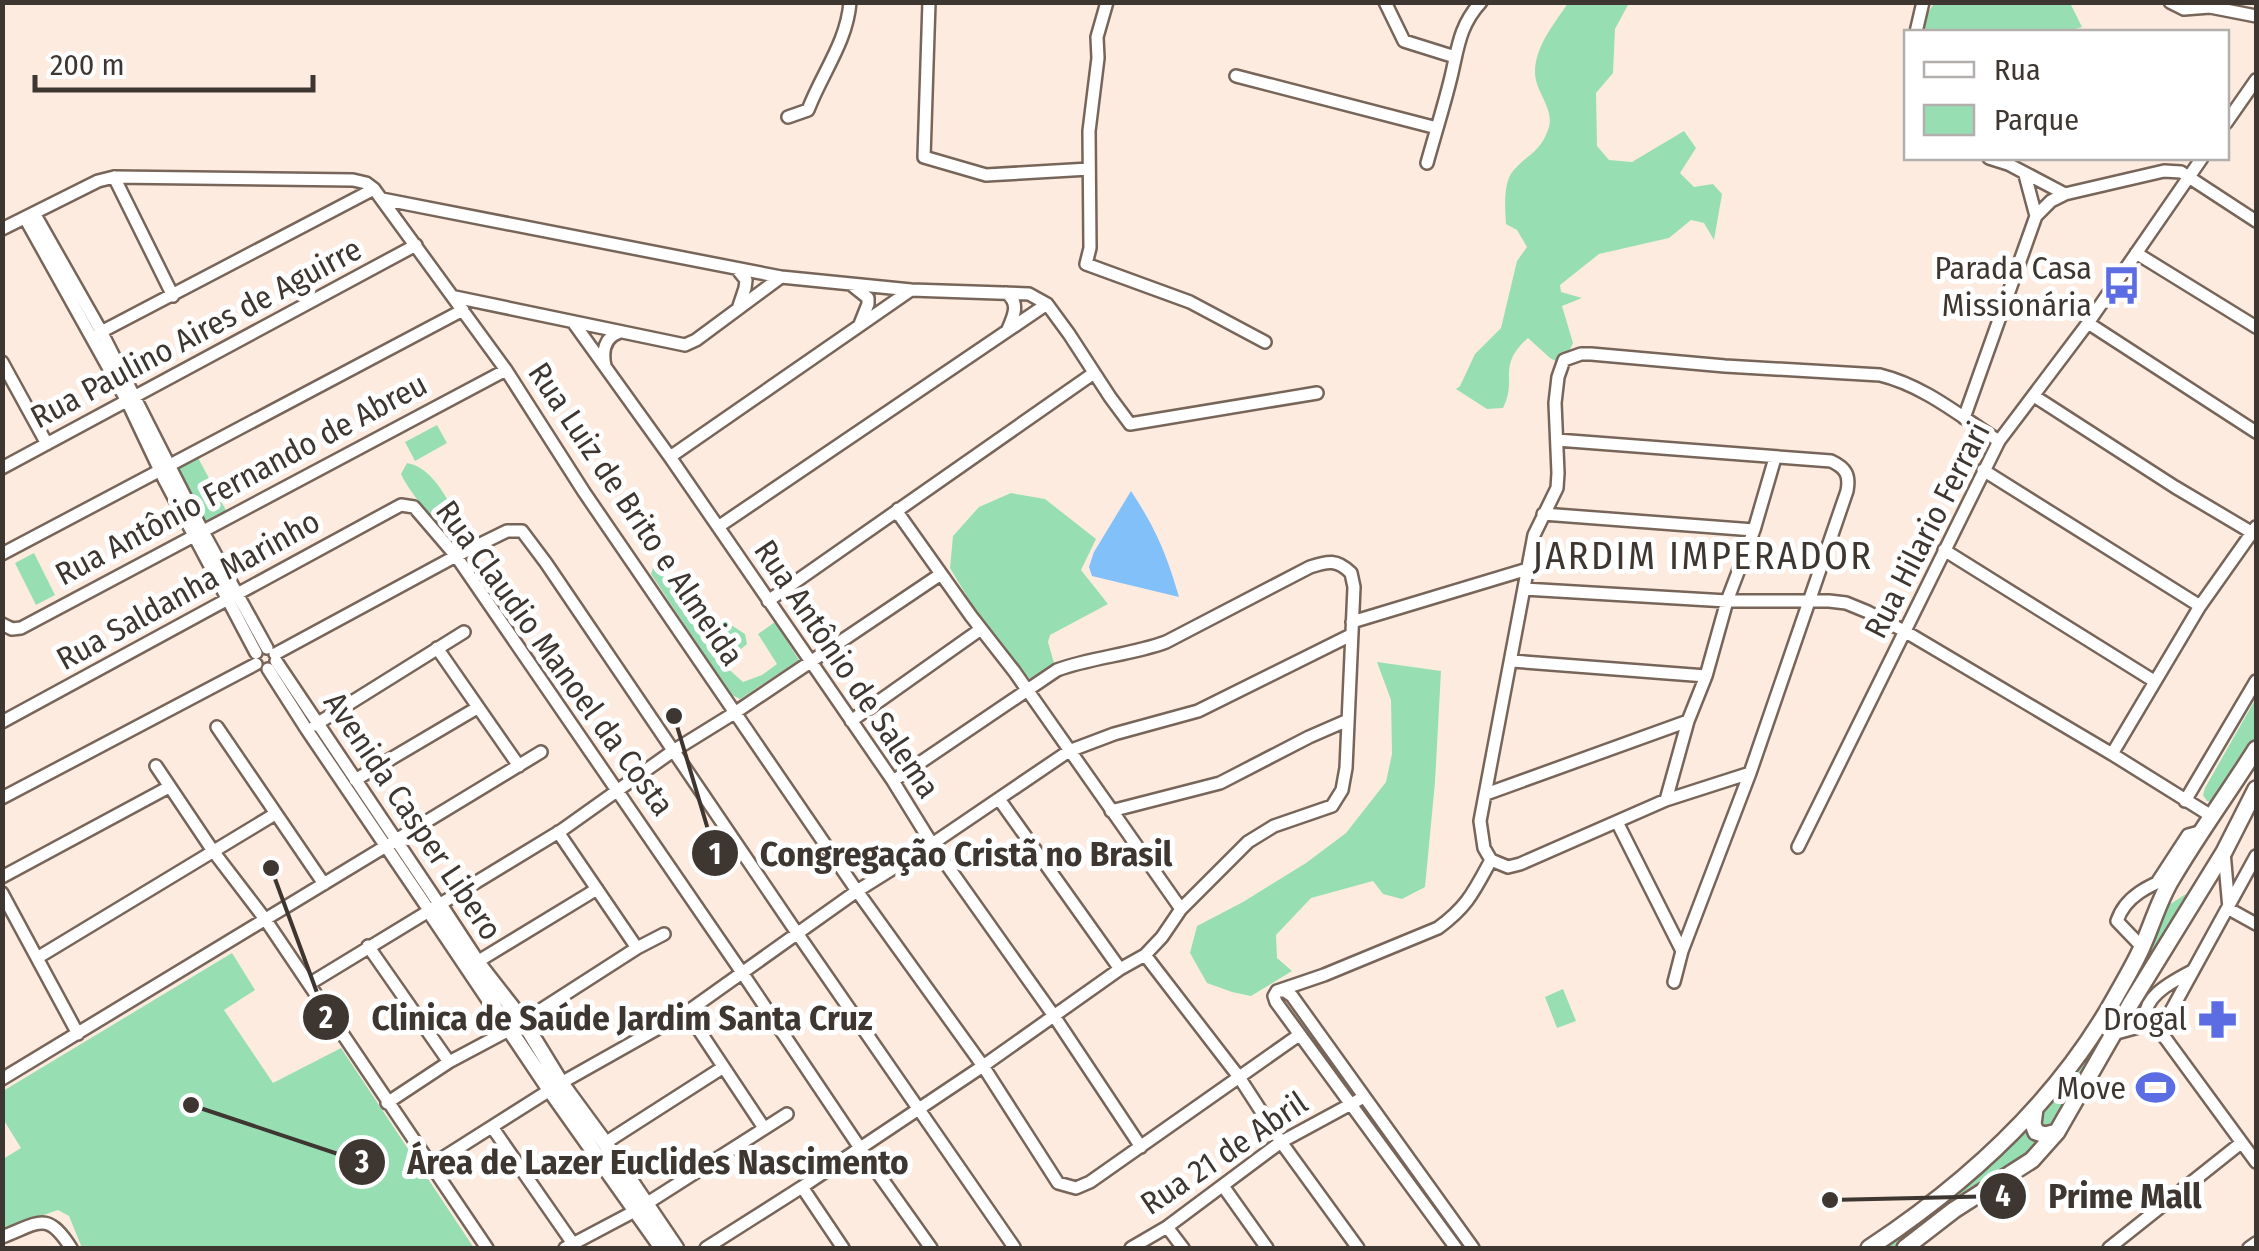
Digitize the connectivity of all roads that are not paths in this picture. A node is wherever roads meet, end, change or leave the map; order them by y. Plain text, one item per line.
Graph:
1 (850, 2) edge
2 (929, 2) edge
3 (1107, 2) edge
4 (1385, 2) edge
5 (1481, 2) edge
6 (1922, 2) edge
7 (2170, 2) edge
8 (2204, 4) edge
9 (2256, 16) edge
10 (1916, 30) edge
11 (1455, 57) junction
12 (1236, 76) dead end
13 (2256, 80) edge
14 (788, 117) dead end
15 (2229, 119) edge
16 (1437, 128) junction
17 (1995, 160) edge
18 (2201, 160) edge
19 (1427, 163) dead end
20 (1090, 170) junction
21 (2025, 175) junction
22 (2189, 176) junction
23 (114, 177) junction
24 (378, 194) junction
25 (2065, 194) junction
26 (29, 216) junction
27 (2036, 216) junction
28 (2256, 221) edge
29 (2, 230) edge
30 (416, 245) junction
31 (2136, 254) junction
32 (736, 268) junction
33 (781, 277) junction
34 (850, 284) junction
35 (911, 290) junction
36 (1006, 293) junction
37 (173, 296) junction
38 (455, 297) junction
39 (1046, 304) junction
40 (738, 309) junction
41 (463, 310) junction
42 (573, 322) junction
43 (2088, 323) junction
44 (859, 326) junction
45 (2256, 327) edge
46 (1008, 330) junction
47 (624, 332) junction
48 (97, 334) junction
49 (1265, 342) dead end
50 (2, 362) edge
51 (606, 367) junction
52 (506, 370) junction
53 (1094, 373) junction
54 (1317, 393) dead end
55 (2034, 396) junction
56 (131, 399) junction
57 (1964, 418) junction
58 (2256, 432) edge
59 (1557, 440) junction
60 (1999, 441) junction
61 (47, 444) junction
62 (670, 457) junction
63 (1774, 458) junction
64 (2, 468) edge
65 (166, 468) junction
66 (1984, 470) junction
67 (400, 506) joint
68 (898, 510) junction
69 (1543, 514) junction
70 (718, 527) junction
71 (1754, 530) junction
72 (2255, 531) edge
73 (198, 532) junction
74 (1944, 550) junction
75 (2, 554) edge
76 (456, 556) junction
77 (1528, 569) junction
78 (941, 574) junction
79 (1524, 588) junction
80 (232, 598) junction
81 (1809, 600) junction
82 (768, 601) junction
83 (1726, 601) junction
84 (2200, 606) junction
85 (2, 624) edge
86 (981, 629) junction
87 (1351, 629) junction
88 (464, 632) dead end
89 (1906, 632) junction
90 (438, 648) junction
91 (266, 658) junction
92 (810, 661) junction
93 (1512, 662) junction
94 (1706, 676) junction
95 (2256, 681) edge
96 (2154, 682) junction
97 (1027, 692) junction
98 (477, 708) junction
99 (736, 712) junction
100 (1348, 720) junction
101 (851, 721) junction
102 (1688, 721) junction
103 (2, 722) edge
104 (312, 727) junction
105 (217, 728) dead end
106 (2256, 749) edge
107 (673, 751) junction
108 (1069, 751) junction
109 (541, 752) dead end
110 (2112, 754) junction
111 (156, 766) dead end
112 (519, 766) junction
113 (1750, 773) junction
114 (355, 780) junction
115 (893, 781) junction
116 (169, 786) junction
117 (2256, 788) edge
118 (618, 792) junction
119 (1486, 794) junction
120 (3, 797) edge
121 (999, 799) junction
122 (1666, 800) junction
123 (2185, 801) junction
124 (1111, 811) junction
125 (275, 814) junction
126 (1617, 822) junction
127 (2208, 824) junction
128 (558, 832) junction
129 (391, 844) junction
130 (932, 844) junction
131 (2227, 846) junction
132 (1798, 847) dead end
133 (213, 851) junction
134 (2256, 856) edge
135 (1491, 860) junction
136 (2, 876) edge
137 (2165, 879) junction
138 (324, 884) junction
139 (597, 888) junction
140 (858, 891) junction
141 (2, 893) edge
142 (434, 907) junction
143 (2229, 908) junction
144 (1180, 909) junction
145 (265, 919) junction
146 (2256, 924) edge
147 (796, 933) junction
148 (664, 934) dead end
149 (368, 946) junction
150 (2142, 947) junction
151 (638, 948) junction
152 (1682, 951) junction
153 (1146, 955) junction
154 (36, 958) junction
155 (477, 962) junction
156 (2195, 968) junction
157 (1120, 969) junction
158 (744, 974) junction
159 (1674, 982) dead end
160 (309, 984) junction
161 (1277, 990) junction
162 (687, 1012) junction
163 (1054, 1016) junction
164 (517, 1025) junction
165 (2146, 1025) junction
166 (2160, 1031) junction
167 (78, 1034) junction
168 (2113, 1034) junction
169 (1299, 1035) junction
170 (448, 1062) junction
171 (983, 1066) junction
172 (722, 1068) junction
173 (4, 1074) edge
174 (1240, 1077) junction
175 (556, 1087) junction
176 (1364, 1098) junction
177 (387, 1103) junction
178 (1349, 1104) junction
179 (918, 1108) junction
180 (2035, 1109) junction
181 (787, 1114) dead end
182 (492, 1127) junction
183 (764, 1128) junction
184 (2057, 1132) junction
185 (1281, 1142) junction
186 (2241, 1142) junction
187 (605, 1143) junction
188 (1141, 1147) junction
189 (860, 1148) junction
190 (2256, 1162) edge
191 (430, 1166) junction
192 (1223, 1186) junction
193 (802, 1187) junction
194 (640, 1207) junction
195 (1444, 1220) junction
196 (1168, 1226) junction
197 (2, 1237) edge
198 (2256, 1242) edge
199 (1912, 1246) edge
200 (571, 1247) edge
201 (838, 1247) edge
202 (1014, 1247) edge
203 (72, 1248) edge
204 (486, 1248) edge
205 (662, 1248) edge
206 (676, 1248) edge
207 (706, 1248) edge
208 (931, 1248) edge
209 (1131, 1248) edge
210 (1183, 1248) edge
211 (1268, 1248) edge
212 (1358, 1248) edge
213 (1456, 1248) edge
214 (1473, 1248) edge
215 (1869, 1248) edge
216 (2108, 1248) edge
217 (2249, 1248) edge

1 - 14 street
2 - 20 street
3 - 20 street
4 - 11 street
5 - 11 street
6 - 10 street
7 - 8 street
8 - 9 street
11 - 16 street
12 - 16 street
13 - 15 street
16 - 19 street
17 - 21 street
18 - 22 street, Rua Hilario Ferrari
20 - 49 street
21 - 25 street
21 - 27 street
22 - 25 street
22 - 28 street
22 - 31 street, Rua Hilario Ferrari
23 - 24 street
23 - 26 street
23 - 37 street
24 - 30 street, Rua Luiz de Brito e Almeida
24 - 32 street
24 - 37 street
25 - 27 street
26 - 29 street
26 - 48 street, Avenida Casper Libero
27 - 57 street
30 - 38 street, Rua Luiz de Brito e Almeida
30 - 56 street, Rua Paulino Aires de Aguirre
31 - 43 street, Rua Hilario Ferrari
31 - 45 street
32 - 33 street
32 - 40 street
33 - 34 street
33 - 40 street
34 - 35 street
34 - 44 street
35 - 36 street
35 - 44 street
36 - 39 street
36 - 46 street
37 - 48 street
38 - 41 street, Rua Luiz de Brito e Almeida
38 - 42 street
39 - 46 street
39 - 53 street
40 - 47 street
41 - 52 street, Rua Luiz de Brito e Almeida
41 - 65 street
42 - 47 street
42 - 51 street, Rua Antônio de Salema
43 - 55 street, Rua Hilario Ferrari
43 - 58 street
44 - 62 street
46 - 70 street
47 - 51 street
48 - 56 street, Avenida Casper Libero
50 - 61 street
51 - 62 street, Rua Antônio de Salema
52 - 73 street, Rua Antônio Fernando de Abreu
52 - 99 street, Rua Luiz de Brito e Almeida
53 - 54 street
53 - 68 street
55 - 60 street, Rua Hilario Ferrari
55 - 72 street
56 - 61 street, Rua Paulino Aires de Aguirre
56 - 65 street, Avenida Casper Libero
57 - 59 street
57 - 60 street
59 - 63 street
59 - 69 street
60 - 66 street, Rua Hilario Ferrari
61 - 64 street, Rua Paulino Aires de Aguirre
62 - 70 street, Rua Antônio de Salema
63 - 71 street
63 - 81 street
65 - 73 street, Avenida Casper Libero
65 - 75 street
66 - 74 street, Rua Hilario Ferrari
66 - 84 street
67 - 76 street, Rua Claudio Manoel da Costa
67 - 80 street, Rua Saldanha Marinho
68 - 78 street
68 - 82 street
69 - 71 street
69 - 77 street
70 - 82 street, Rua Antônio de Salema
71 - 83 street
72 - 84 street
73 - 80 street, Avenida Casper Libero
73 - 85 street, Rua Antônio Fernando de Abreu
74 - 89 street, Rua Hilario Ferrari
74 - 96 street
76 - 91 street
76 - 107 street
76 - 118 street, Rua Claudio Manoel da Costa
77 - 79 street
77 - 87 street
78 - 86 street
78 - 92 street
79 - 83 street
79 - 93 street
80 - 91 street, Avenida Casper Libero
80 - 103 street, Rua Saldanha Marinho
81 - 83 street
81 - 89 street
81 - 113 street
82 - 92 street, Rua Antônio de Salema
83 - 94 street
84 - 96 street
86 - 97 street
86 - 101 street
87 - 97 street
87 - 100 street
87 - 108 street
88 - 90 street
89 - 110 street
89 - 132 street, Rua Hilario Ferrari
90 - 98 street
90 - 104 street
91 - 104 street, Avenida Casper Libero
91 - 120 street
92 - 99 street
92 - 101 street, Rua Antônio de Salema
93 - 94 street
93 - 119 street
94 - 102 street
95 - 123 street
96 - 110 street
97 - 108 street
97 - 115 street
98 - 112 street
98 - 114 street
99 - 107 street
99 - 140 street, Rua Luiz de Brito e Almeida
100 - 124 street
100 - 144 street
101 - 115 street, Rua Antônio de Salema
102 - 119 street
102 - 122 street
104 - 114 street, Avenida Casper Libero
104 - 129 street, Avenida Casper Libero
105 - 125 street
106 - 127 main road
107 - 118 street
107 - 147 street
108 - 121 street
108 - 124 street
109 - 112 street
110 - 123 street
111 - 116 street
112 - 129 street
113 - 122 street
113 - 152 street
114 - 129 street, Avenida Casper Libero
115 - 130 street, Rua Antônio de Salema
116 - 133 street
116 - 136 street
117 - 131 main road
118 - 128 street
118 - 158 street, Rua Claudio Manoel da Costa
119 - 135 street
121 - 130 street
121 - 157 street
122 - 126 street
123 - 127 street
124 - 144 street
125 - 133 street
125 - 138 street
126 - 135 street
126 - 152 street
127 - 131 main road
127 - 137 main road
128 - 139 street
128 - 142 street
129 - 138 street
129 - 142 street, Avenida Casper Libero
130 - 140 street
130 - 163 street, Rua Antônio de Salema
131 - 143 street
131 - 168 main road
133 - 145 street
133 - 154 street
134 - 143 street
135 - 161 street
137 - 150 main road
137 - 150 street
138 - 145 street
139 - 151 street
139 - 155 street
140 - 147 street
140 - 171 street, Rua Luiz de Brito e Almeida
141 - 154 street
142 - 149 street
142 - 155 street, Avenida Casper Libero
142 - 164 street, Avenida Casper Libero
143 - 146 street
143 - 156 street
144 - 153 street
145 - 160 street
145 - 167 street
147 - 158 street
147 - 179 street
148 - 151 street
149 - 160 street
149 - 170 street
150 - 180 main road
151 - 164 street
152 - 159 street
153 - 157 street
153 - 174 street
154 - 167 street
155 - 164 street, Avenida Casper Libero
156 - 165 street
156 - 166 street
157 - 163 street
158 - 162 street
158 - 189 street, Rua Claudio Manoel da Costa
160 - 177 street
161 - 169 street
161 - 176 street
162 - 172 street
162 - 175 street
163 - 171 street
163 - 188 street, Rua Antônio de Salema
164 - 170 street
164 - 175 street, Avenida Casper Libero
165 - 166 street
165 - 168 street
166 - 186 street
167 - 173 street
168 - 184 main road
169 - 174 street
169 - 178 street
170 - 177 street
171 - 179 street
171 - 188 street, Rua Luiz de Brito e Almeida
172 - 183 street
172 - 187 street
174 - 185 street
174 - 188 street
175 - 182 street
175 - 187 street, Avenida Casper Libero
175 - 194 street, Avenida Casper Libero
176 - 178 street, Rua 21 de Abril
176 - 195 street
177 - 191 street
178 - 185 street, Rua 21 de Abril
178 - 195 street
179 - 189 street
179 - 202 street
180 - 184 main road
180 - 215 main road
181 - 183 street
182 - 191 street
182 - 200 street
183 - 194 street
184 - 199 main road
185 - 192 street, Rua 21 de Abril
185 - 212 street
186 - 190 street
186 - 216 street
187 - 194 street, Avenida Casper Libero
189 - 193 street
189 - 208 street, Rua Claudio Manoel da Costa
191 - 204 street
192 - 196 street, Rua 21 de Abril
192 - 211 street
193 - 201 street
193 - 207 street
194 - 200 street
194 - 205 street, Avenida Casper Libero
194 - 206 street, Avenida Casper Libero
195 - 213 street
195 - 214 street
196 - 209 street, Rua 21 de Abril
196 - 210 street
197 - 203 street
198 - 217 street

